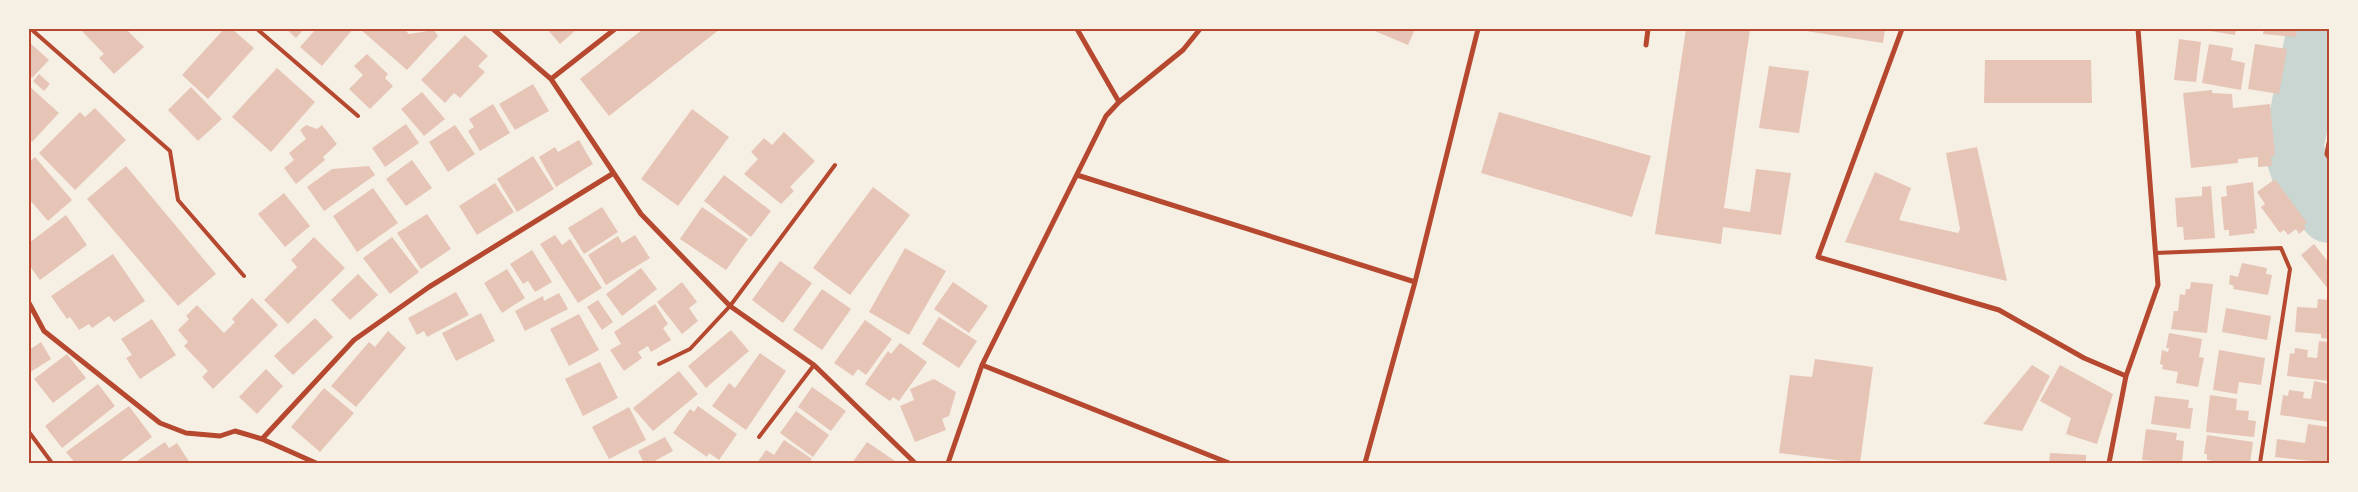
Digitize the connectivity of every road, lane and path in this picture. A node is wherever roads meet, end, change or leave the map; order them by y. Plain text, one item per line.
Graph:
1 (31, 29) edge
2 (257, 29) edge
3 (493, 29) edge
4 (615, 29) edge
5 (1077, 29) edge
6 (1200, 29) edge
7 (1478, 29) edge
8 (1648, 29) edge
9 (1902, 29) edge
10 (2138, 29) edge
11 (1646, 46) dead end
12 (551, 79) junction
13 (1119, 102) junction
14 (358, 116) dead end
15 (2329, 143) edge
16 (2329, 157) edge
17 (835, 165) dead end
18 (612, 174) junction
19 (1077, 175) junction
20 (2155, 253) junction
21 (244, 276) dead end
22 (1414, 282) junction
23 (29, 303) edge
24 (730, 306) junction
25 (31, 315) edge
26 (659, 364) dead end
27 (814, 365) junction
28 (982, 365) junction
29 (2126, 376) junction
30 (29, 432) edge
31 (759, 437) dead end
32 (262, 439) junction
33 (52, 463) edge
34 (316, 463) edge
35 (915, 463) edge
36 (948, 463) edge
37 (1229, 463) edge
38 (1365, 463) edge
39 (2109, 463) edge
40 (2260, 463) edge

1 - 21 lane
2 - 14 lane
3 - 12 street
4 - 12 street
5 - 13 street
6 - 13 street
7 - 22 street
8 - 11 street
9 - 29 street
10 - 20 street
12 - 18 street
13 - 19 street
15 - 16 street
17 - 24 lane
18 - 24 street
18 - 32 street
19 - 22 street
19 - 28 street
20 - 29 street
20 - 40 lane
22 - 38 street
23 - 25 street
24 - 26 lane
24 - 27 street
25 - 32 street
27 - 31 lane
27 - 35 street
28 - 36 street
28 - 37 street
29 - 39 street
30 - 33 lane
32 - 34 street

